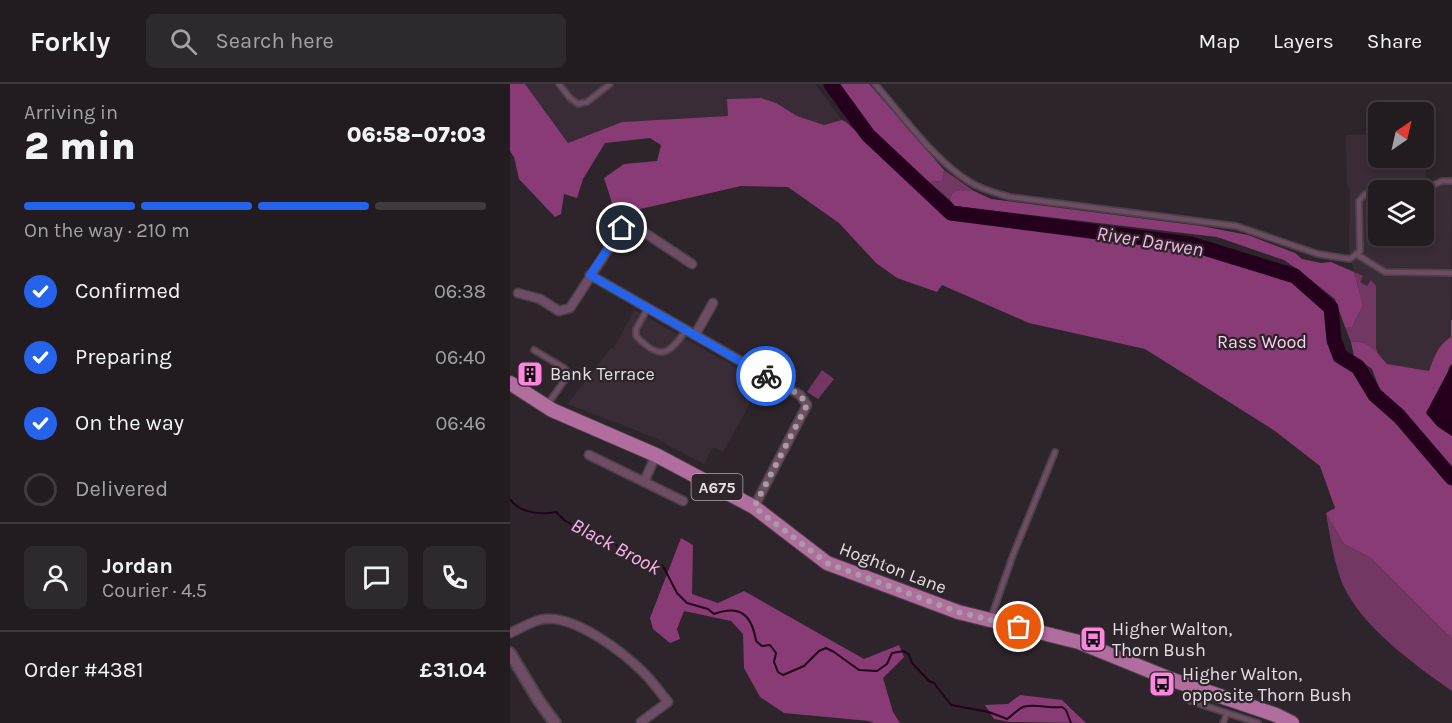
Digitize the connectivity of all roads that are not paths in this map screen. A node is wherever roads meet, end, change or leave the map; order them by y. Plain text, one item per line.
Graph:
1 (559, 84) edge
2 (610, 84) edge
3 (875, 84) edge
4 (1452, 181) edge
5 (1434, 185) edge
6 (1368, 193) edge
7 (1356, 254) junction
8 (692, 264) dead end
9 (1452, 273) edge
10 (590, 275) junction
11 (518, 293) dead end
12 (713, 303) dead end
13 (648, 308) junction
14 (686, 330) junction
15 (695, 335) junction
16 (534, 350) dead end
17 (510, 383) edge
18 (546, 407) junction
19 (1055, 452) dead end
20 (589, 455) dead end
21 (656, 455) junction
22 (644, 482) junction
23 (683, 501) dead end
24 (754, 507) junction
25 (990, 621) junction
26 (510, 633) edge
27 (510, 653) edge
28 (1187, 685) junction
29 (1227, 713) junction
30 (1270, 718) edge
31 (555, 723) edge
32 (641, 723) edge
33 (1223, 723) edge
34 (1258, 723) edge
35 (1292, 723) edge

1 - 2 lane
3 - 7 lane
4 - 5 lane
6 - 7 lane
7 - 9 lane
8 - 10 street
10 - 11 street
10 - 13 street
12 - 15 street
13 - 14 street
13 - 14 lane
14 - 15 street
15 - 24 street
16 - 18 lane
17 - 18 main road, Hoghton Lane / A675
18 - 21 main road, Hoghton Lane / A675
19 - 25 lane
20 - 22 street
21 - 22 street
21 - 24 main road, Hoghton Lane / A675
22 - 23 street
24 - 25 main road, Hoghton Lane / A675
25 - 28 main road, Hoghton Lane / A675
26 - 32 street
27 - 31 street
28 - 29 lane
28 - 30 main road, Hoghton Lane / A675
29 - 33 lane
29 - 34 lane
30 - 35 main road, Hoghton Lane / A675

